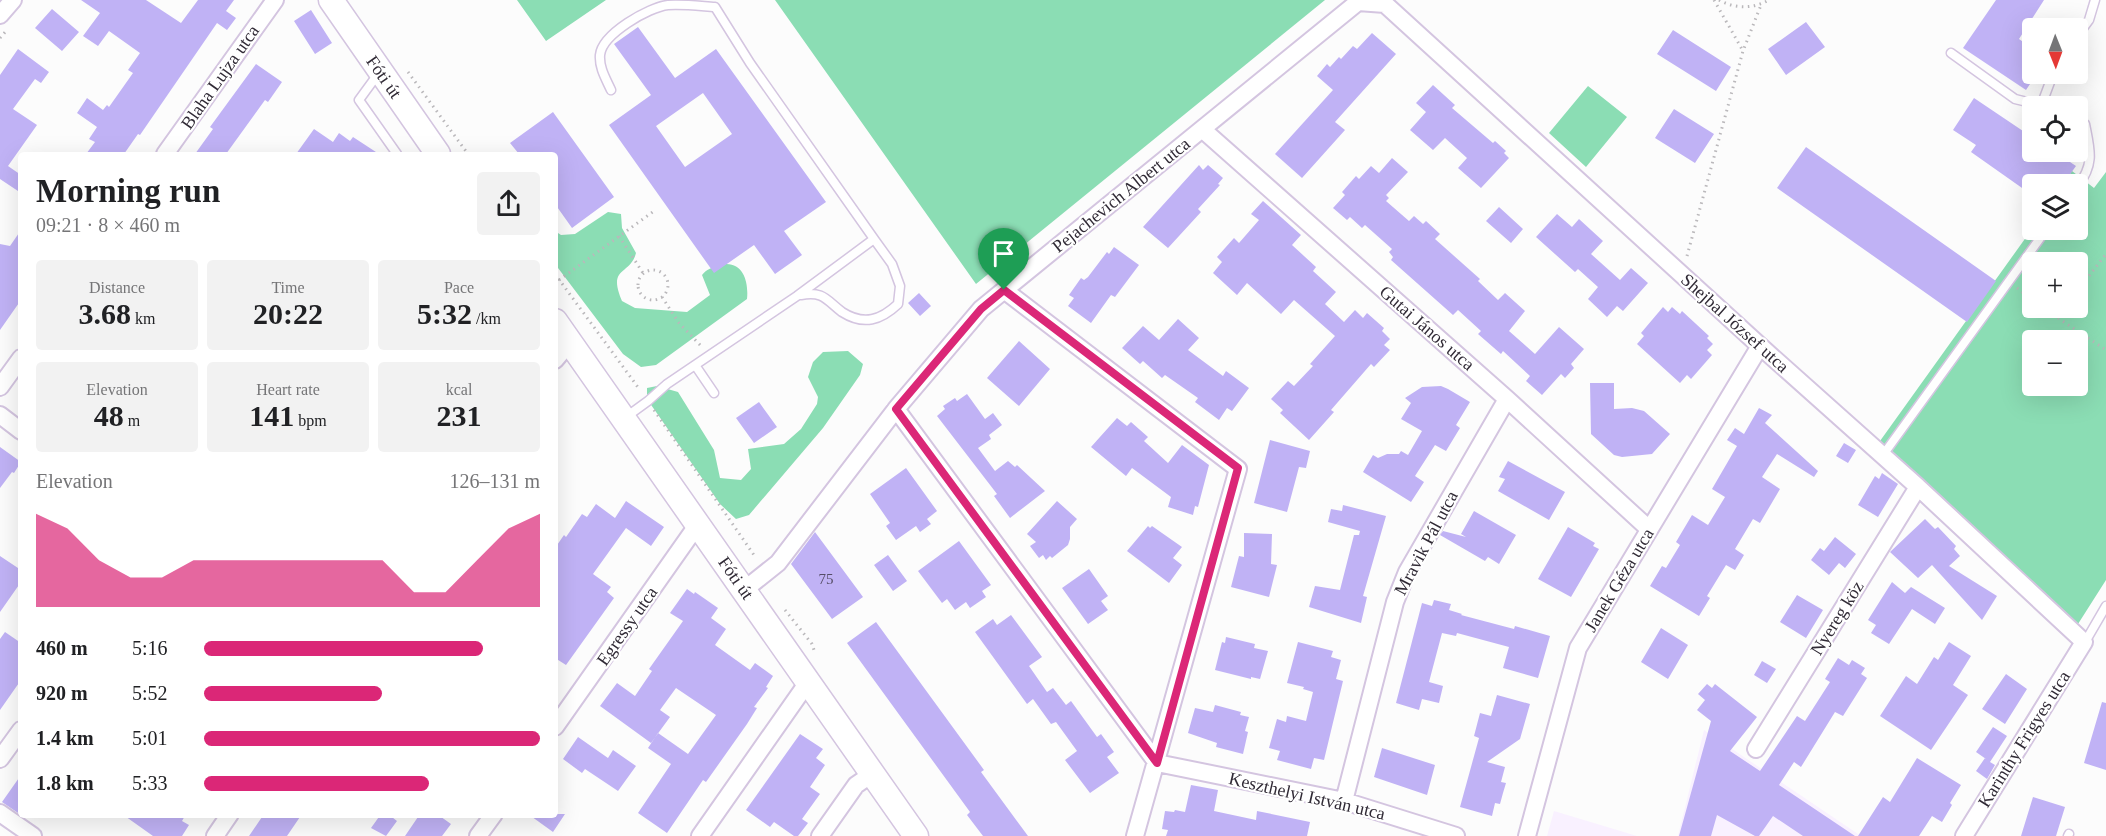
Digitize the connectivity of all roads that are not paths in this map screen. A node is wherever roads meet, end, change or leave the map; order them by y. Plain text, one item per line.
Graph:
1 (13, 0) edge
2 (275, 0) edge
3 (331, 0) edge
4 (2095, 0) edge
5 (713, 3) edge
6 (1385, 4) joint
7 (0, 15) edge
8 (2088, 21) edge
9 (1951, 53) dead end
10 (380, 72) junction
11 (611, 90) dead end
12 (2022, 101) edge
13 (1202, 129) junction
14 (2088, 140) edge
15 (166, 152) edge
16 (396, 152) edge
17 (435, 152) edge
18 (2084, 174) edge
19 (874, 239) junction
20 (2039, 240) edge
21 (1004, 290) junction
22 (797, 296) junction
23 (558, 334) edge
24 (1760, 346) junction
25 (562, 351) edge
26 (18, 362) edge
27 (695, 365) junction
28 (0, 387) edge
29 (714, 393) dead end
30 (1507, 399) junction
31 (896, 409) junction
32 (0, 416) edge
33 (623, 419) junction
34 (18, 428) edge
35 (1883, 455) junction
36 (1918, 487) junction
37 (698, 524) junction
38 (1649, 529) junction
39 (744, 590) junction
40 (2106, 606) edge
41 (2086, 640) junction
42 (808, 682) junction
43 (558, 724) edge
44 (18, 733) edge
45 (1756, 749) dead end
46 (0, 759) edge
47 (1157, 763) junction
48 (872, 774) junction
49 (1344, 801) junction
50 (0, 813) edge
51 (227, 818) edge
52 (491, 818) edge
53 (33, 836) edge
54 (215, 836) edge
55 (478, 836) edge
56 (700, 836) edge
57 (820, 836) edge
58 (916, 836) edge
59 (1135, 836) edge
60 (1456, 836) edge
61 (1527, 836) edge
62 (1964, 836) edge

1 - 7 street
2 - 15 street, Blaha Lujza utca
3 - 10 main road, Fóti út
4 - 8 lane
5 - 11 lane
5 - 19 lane
6 - 13 street, Pejachevich Albert utca
6 - 24 street, Shejbal József utca
9 - 12 lane
10 - 16 lane
10 - 17 main road, Fóti út
13 - 21 street, Pejachevich Albert utca
13 - 30 street, Gutai János utca
14 - 18 lane
19 - 22 lane
19 - 22 lane
20 - 35 lane
21 - 31 street, Pejachevich Albert utca
21 - 47 street
22 - 27 lane
23 - 25 main road, Fóti út
24 - 35 street, Shejbal József utca
24 - 38 street, Janek Géza utca
25 - 33 main road, Fóti út
26 - 28 street
27 - 29 lane
27 - 33 lane
30 - 38 street, Gutai János utca
30 - 49 street, Mravik Pál utca
31 - 39 street, Pejachevich Albert utca
31 - 47 street
32 - 34 street
33 - 37 main road, Fóti út
35 - 36 street, Shejbal József utca
36 - 41 street, Shejbal József utca
36 - 45 street, Nyereg köz
37 - 39 main road, Fóti út
37 - 43 street, Egressy utca
38 - 61 street, Janek Géza utca
39 - 42 main road, Fóti út
40 - 41 lane
41 - 62 street, Karinthy Frigyes utca
42 - 48 main road, Fóti út
42 - 56 street
44 - 46 street
47 - 49 street, Keszthelyi István utca
47 - 59 street
48 - 57 street
48 - 58 main road, Fóti út
49 - 60 street, Keszthelyi István utca
50 - 53 street
51 - 54 street
52 - 55 street

